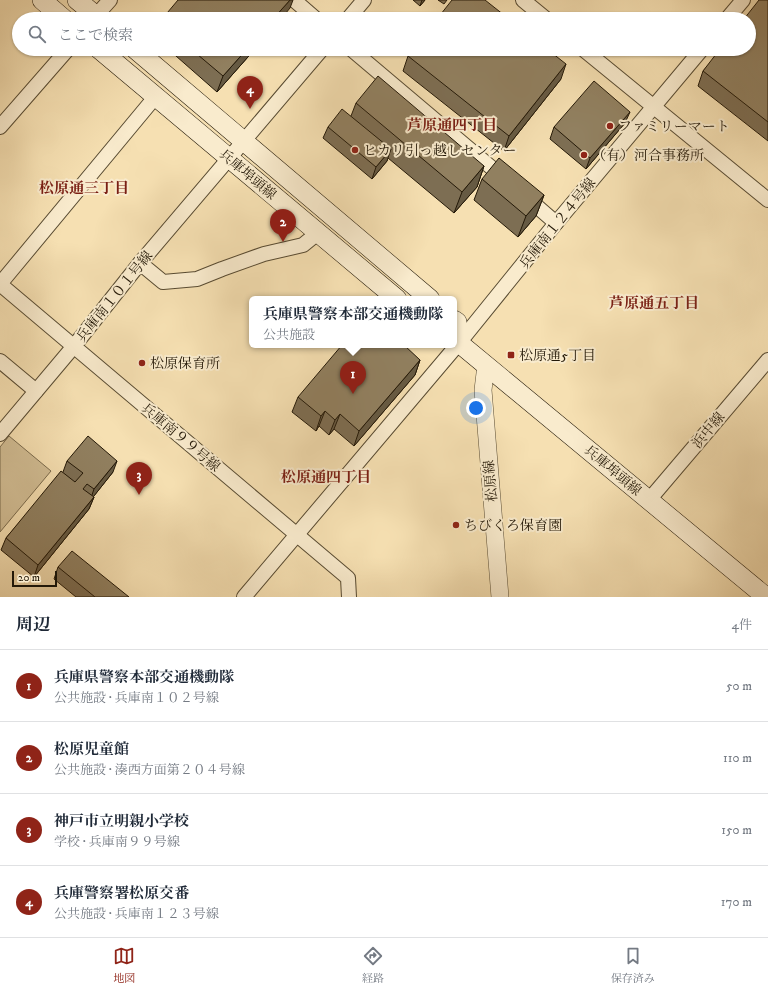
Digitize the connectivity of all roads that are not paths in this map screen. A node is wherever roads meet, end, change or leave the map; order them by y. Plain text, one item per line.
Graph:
1 (42, 0) edge
2 (77, 0) edge
3 (110, 0) edge
4 (294, 0) edge
5 (364, 0) edge
6 (523, 0) edge
7 (743, 0) edge
8 (56, 12) edge
9 (90, 12) edge
10 (101, 12) edge
11 (308, 12) edge
12 (354, 12) edge
13 (538, 12) edge
14 (733, 12) edge
15 (62, 56) edge
16 (107, 56) edge
17 (143, 56) edge
18 (316, 56) edge
19 (359, 56) edge
20 (592, 56) edge
21 (696, 56) edge
22 (156, 96) junction
23 (654, 107) junction
24 (0, 127) edge
25 (243, 142) junction
26 (229, 158) junction
27 (768, 200) edge
28 (556, 223) junction
29 (319, 232) junction
30 (363, 241) junction
31 (349, 259) junction
32 (140, 263) junction
33 (0, 284) edge
34 (393, 296) edge
35 (427, 296) edge
36 (457, 322) edge
37 (457, 342) edge
38 (74, 346) junction
39 (452, 348) edge
40 (768, 360) edge
41 (0, 361) edge
42 (486, 365) junction
43 (36, 391) junction
44 (0, 434) edge
45 (649, 500) junction
46 (297, 534) junction
47 (244, 597) edge
48 (350, 597) edge
49 (500, 597) edge
50 (766, 597) edge

1 - 8 main road
2 - 9 main road
3 - 10 street
4 - 11 street
5 - 12 street
6 - 13 street
7 - 14 street
15 - 24 street
16 - 22 main road, 兵庫埠頭線
17 - 25 main road, 兵庫埠頭線
18 - 25 street, 兵庫南１０１号線
19 - 28 street
20 - 23 street
21 - 23 street, 兵庫南１２４号線
22 - 26 main road, 兵庫埠頭線
22 - 33 street
23 - 27 street
23 - 28 street, 兵庫南１２４号線
25 - 26 street, 兵庫南１０１号線
25 - 30 main road, 兵庫埠頭線
26 - 29 main road, 兵庫埠頭線
26 - 32 street, 兵庫南１０１号線
28 - 37 street, 兵庫南１２４号線
29 - 31 main road, 兵庫埠頭線
29 - 32 street
30 - 31 main road
30 - 35 main road, 兵庫埠頭線
31 - 34 main road, 兵庫埠頭線
32 - 38 street, 兵庫南１０１号線
33 - 38 street, 兵庫南９９号線
36 - 37 main road
37 - 42 main road, 兵庫埠頭線
38 - 43 street, 兵庫南１０１号線
38 - 46 street, 兵庫南９９号線
39 - 46 street, 兵庫南１２４号線
40 - 45 street, 浜中線
41 - 43 street
42 - 45 main road, 兵庫埠頭線
42 - 49 street, 松原線
43 - 44 street, 兵庫南１０１号線
45 - 50 main road, 兵庫埠頭線
46 - 47 street, 兵庫南１２４号線
46 - 48 street, 兵庫南９９号線

